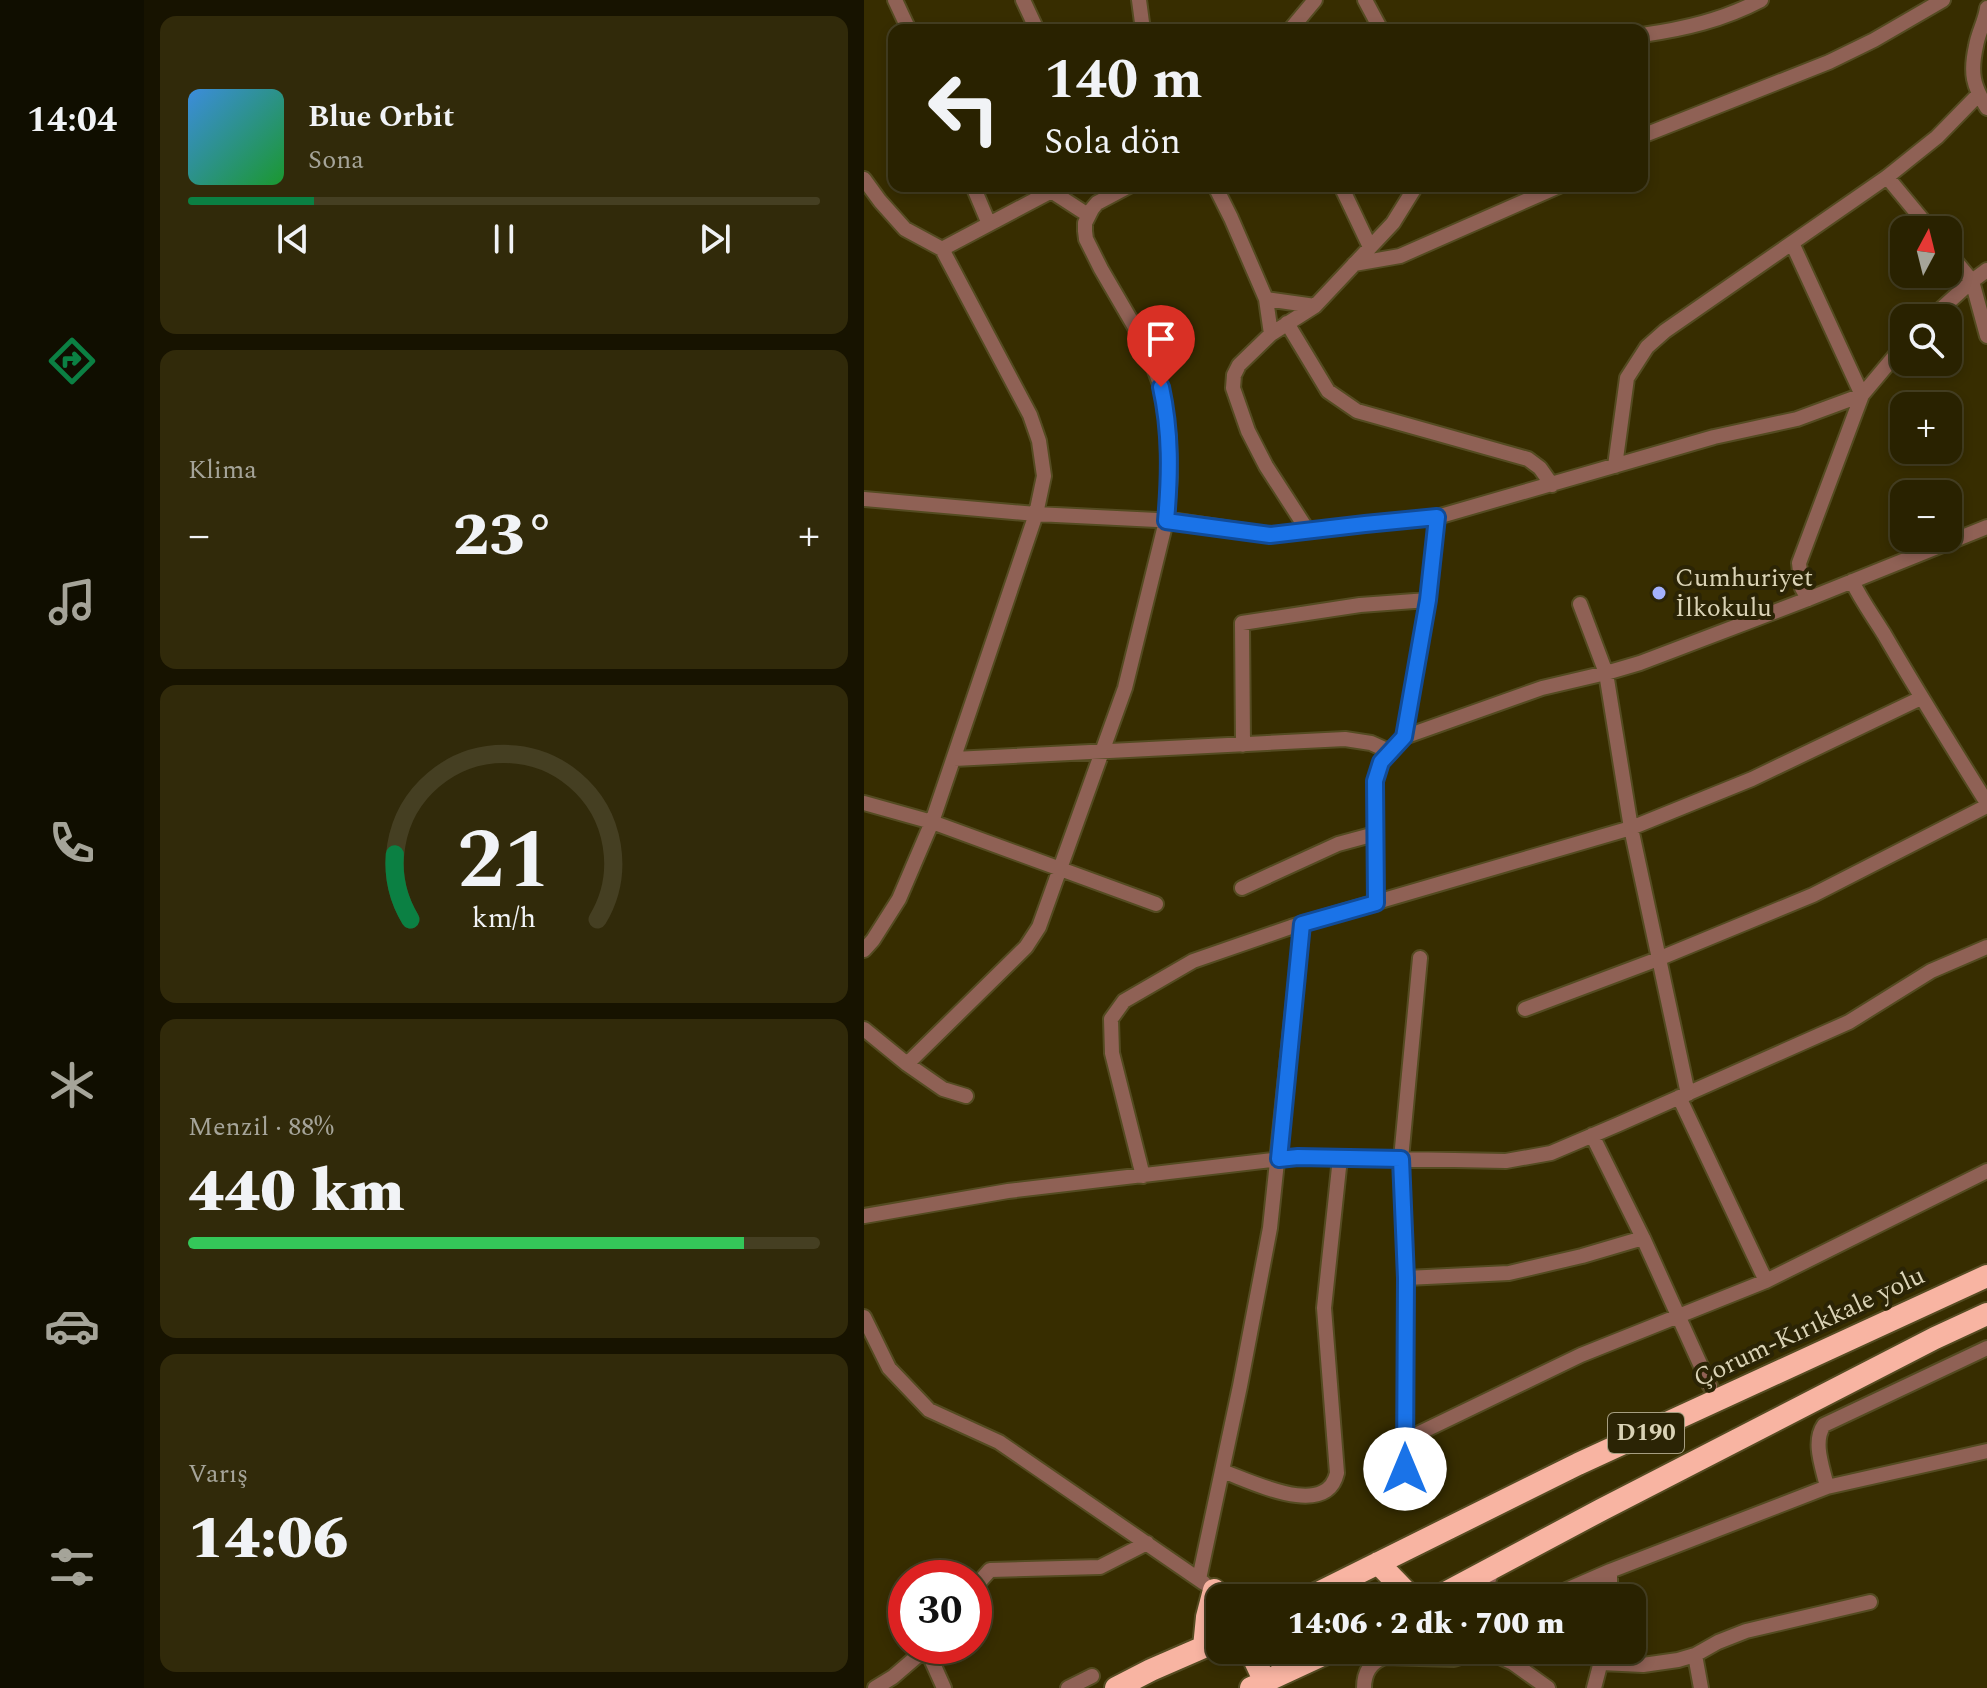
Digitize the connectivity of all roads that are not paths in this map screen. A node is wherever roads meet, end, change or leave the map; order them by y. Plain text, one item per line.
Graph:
1 (895, 0) edge
2 (1023, 0) edge
3 (1139, 0) edge
4 (1315, 0) edge
5 (1365, 0) edge
6 (1761, 0) edge
7 (1943, 0) edge
8 (1987, 8) edge
9 (906, 24) edge
10 (1034, 24) edge
11 (1142, 24) edge
12 (1295, 24) edge
13 (1378, 24) edge
14 (1648, 34) edge
15 (1983, 101) edge
16 (1648, 134) edge
17 (1887, 177) junction
18 (864, 179) edge
19 (976, 192) edge
20 (1050, 192) edge
21 (1060, 192) edge
22 (1118, 192) edge
23 (1218, 192) edge
24 (1344, 192) edge
25 (1412, 192) edge
26 (1545, 192) edge
27 (1088, 215) junction
28 (1919, 216) edge
29 (989, 224) junction
30 (1792, 243) junction
31 (1370, 247) junction
32 (942, 249) junction
33 (1354, 264) junction
34 (1962, 269) edge
35 (1987, 270) edge
36 (1972, 281) junction
37 (1266, 299) junction
38 (1947, 304) edge
39 (1315, 306) junction
40 (1287, 323) junction
41 (1271, 334) junction
42 (1987, 336) edge
43 (1890, 362) edge
44 (1862, 395) junction
45 (1615, 466) junction
46 (1552, 485) junction
47 (864, 499) edge
48 (1036, 514) junction
49 (1437, 517) junction
50 (1166, 521) junction
51 (1987, 527) edge
52 (1308, 531) junction
53 (1852, 581) junction
54 (1808, 599) junction
55 (1428, 600) junction
56 (1580, 604) dead end
57 (1606, 673) junction
58 (1921, 698) junction
59 (1404, 737) junction
60 (1243, 745) junction
61 (1102, 752) junction
62 (1391, 752) junction
63 (954, 759) junction
64 (864, 803) edge
65 (1987, 804) edge
66 (932, 822) junction
67 (1631, 828) junction
68 (1375, 834) junction
69 (1061, 869) junction
70 (1242, 888) dead end
71 (1376, 903) junction
72 (1156, 904) dead end
73 (1302, 924) junction
74 (1987, 947) edge
75 (864, 950) edge
76 (1420, 958) dead end
77 (1658, 959) junction
78 (1525, 1009) dead end
79 (864, 1029) edge
80 (907, 1064) junction
81 (966, 1096) dead end
82 (1684, 1096) junction
83 (1592, 1135) junction
84 (1340, 1158) junction
85 (1279, 1159) junction
86 (1401, 1159) junction
87 (1987, 1171) edge
88 (1143, 1176) junction
89 (864, 1216) edge
90 (1643, 1238) junction
91 (1987, 1276) edge
92 (1406, 1278) junction
93 (1766, 1281) junction
94 (1987, 1314) edge
95 (864, 1317) edge
96 (1679, 1317) junction
97 (1987, 1348) edge
98 (1710, 1386) dead end
99 (1405, 1440) junction
100 (1987, 1451) edge
101 (1222, 1471) junction
102 (1827, 1487) junction
103 (1405, 1498) dead end
104 (1147, 1543) junction
105 (1378, 1563) junction
106 (1493, 1568) junction
107 (992, 1570) edge
108 (1610, 1571) junction
109 (1212, 1584) edge
110 (1336, 1584) edge
111 (1398, 1584) edge
112 (1463, 1584) edge
113 (1487, 1584) edge
114 (1580, 1584) edge
115 (1610, 1584) edge
116 (1206, 1586) edge
117 (1870, 1602) dead end
118 (1206, 1647) edge
119 (1695, 1655) junction
120 (909, 1664) edge
121 (934, 1664) edge
122 (1253, 1664) edge
123 (1303, 1664) edge
124 (1372, 1664) edge
125 (1514, 1664) edge
126 (1600, 1664) edge
127 (1638, 1664) edge
128 (1092, 1676) dead end
129 (1258, 1685) edge
130 (875, 1688) edge
131 (944, 1688) edge
132 (1068, 1688) edge
133 (1116, 1688) edge
134 (1364, 1688) edge
135 (1548, 1688) edge
136 (1594, 1688) edge
137 (1701, 1688) edge

1 - 9 street
2 - 10 street
3 - 11 street
4 - 12 street
5 - 13 street
6 - 14 street
7 - 16 street
8 - 15 street
15 - 17 street
17 - 28 street
17 - 30 street
18 - 32 street
19 - 29 street
20 - 29 street
21 - 27 street
22 - 27 street
23 - 37 street
24 - 31 street
25 - 31 street
26 - 33 street
27 - 50 street
29 - 32 street
30 - 44 street
30 - 45 street
31 - 33 street
32 - 48 street
33 - 39 street
34 - 36 street
35 - 36 street
36 - 38 street
36 - 42 street
37 - 39 street
37 - 41 street
39 - 40 street
40 - 41 street
40 - 46 street
41 - 52 street
43 - 44 street
44 - 45 street
44 - 54 street
45 - 46 street
46 - 49 street
47 - 48 street
48 - 50 street
48 - 63 street
49 - 52 street
49 - 55 street
50 - 52 street
50 - 61 street
51 - 53 street
53 - 54 street
53 - 58 street
54 - 57 street
55 - 59 street
55 - 60 street
56 - 57 street
57 - 59 street
57 - 67 street
58 - 65 street
58 - 67 street
59 - 62 street
60 - 61 street
60 - 62 street
61 - 63 street
61 - 69 street
62 - 68 street
63 - 66 street
64 - 66 street
65 - 77 street
66 - 69 street
66 - 75 street
67 - 71 street
67 - 77 street
68 - 70 street
68 - 71 street
69 - 72 street
69 - 80 street
71 - 73 street
73 - 85 street
73 - 88 street
74 - 82 street
76 - 86 street
77 - 78 street
77 - 82 street
79 - 80 street
80 - 81 street
82 - 83 street
82 - 93 street
83 - 86 street
83 - 90 street
84 - 85 street
84 - 86 street
84 - 101 street
85 - 88 street
85 - 101 street
86 - 92 street
87 - 93 street
88 - 89 street
90 - 92 street
90 - 96 street
91 - 105 highway, Çorum-Kırıkkale yolu / D190
92 - 99 street
93 - 96 street
94 - 106 highway, D190
95 - 104 street
96 - 98 street
96 - 99 street
97 - 102 street
99 - 103 street
100 - 102 street
101 - 109 street
102 - 108 street
104 - 107 street
104 - 116 street
105 - 110 highway, Çorum-Kırıkkale yolu / D190
105 - 111 highway
106 - 112 highway, D190
106 - 113 street
108 - 114 street
108 - 115 street
117 - 119 street
118 - 133 highway
119 - 127 street
119 - 137 street
120 - 130 street
121 - 131 street
122 - 129 highway
123 - 129 highway
124 - 134 street
125 - 135 street
126 - 136 street
128 - 132 street

